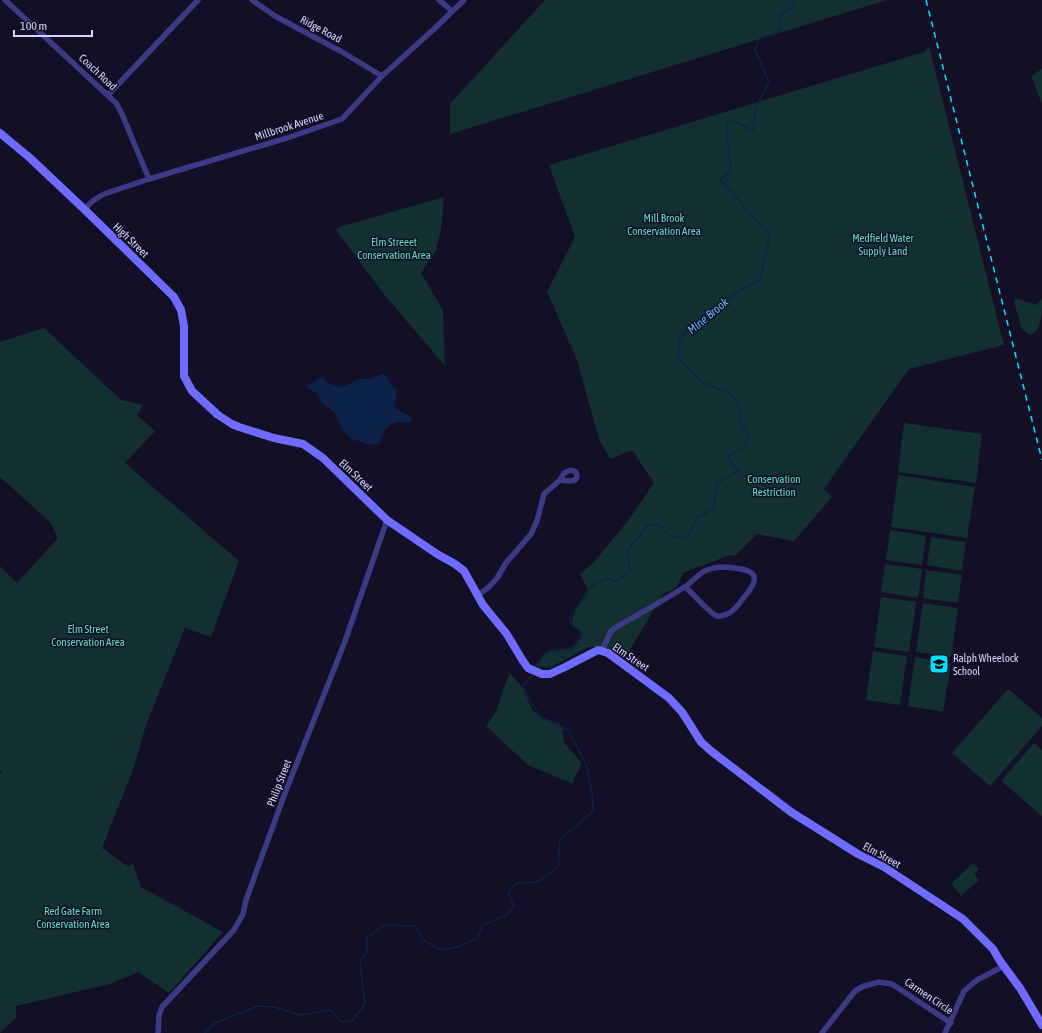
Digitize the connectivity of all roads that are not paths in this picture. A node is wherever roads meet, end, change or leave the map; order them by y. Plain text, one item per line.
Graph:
1 (5, 0) edge
2 (198, 0) edge
3 (252, 0) edge
4 (439, 0) edge
5 (464, 0) edge
6 (452, 11) junction
7 (382, 76) junction
8 (108, 95) junction
9 (0, 133) edge
10 (149, 179) junction
11 (84, 209) junction
12 (191, 390) joint
13 (560, 480) dead end
14 (387, 520) junction
15 (685, 587) junction
16 (477, 596) junction
17 (602, 650) junction
18 (1004, 966) junction
19 (951, 1023) junction
20 (1042, 1025) edge
21 (158, 1033) edge
22 (822, 1033) edge
23 (945, 1033) edge

1 - 8 street, Coach Road
2 - 8 street
3 - 7 street, Ridge Road
4 - 6 street
5 - 6 street, Millbrook Avenue
6 - 7 street, Millbrook Avenue
7 - 10 street, Millbrook Avenue
8 - 10 street, Coach Road
9 - 11 street, High Street
10 - 11 street, Millbrook Avenue
11 - 12 street, High Street
12 - 14 street, Elm Street
13 - 16 street
14 - 16 street, Elm Street
14 - 21 street, Philip Street
15 - 15 street
15 - 17 street
16 - 17 street, Elm Street
17 - 18 street, Elm Street
18 - 19 street
18 - 20 street, Elm Street
19 - 22 street, Carmen Circle
19 - 23 street

